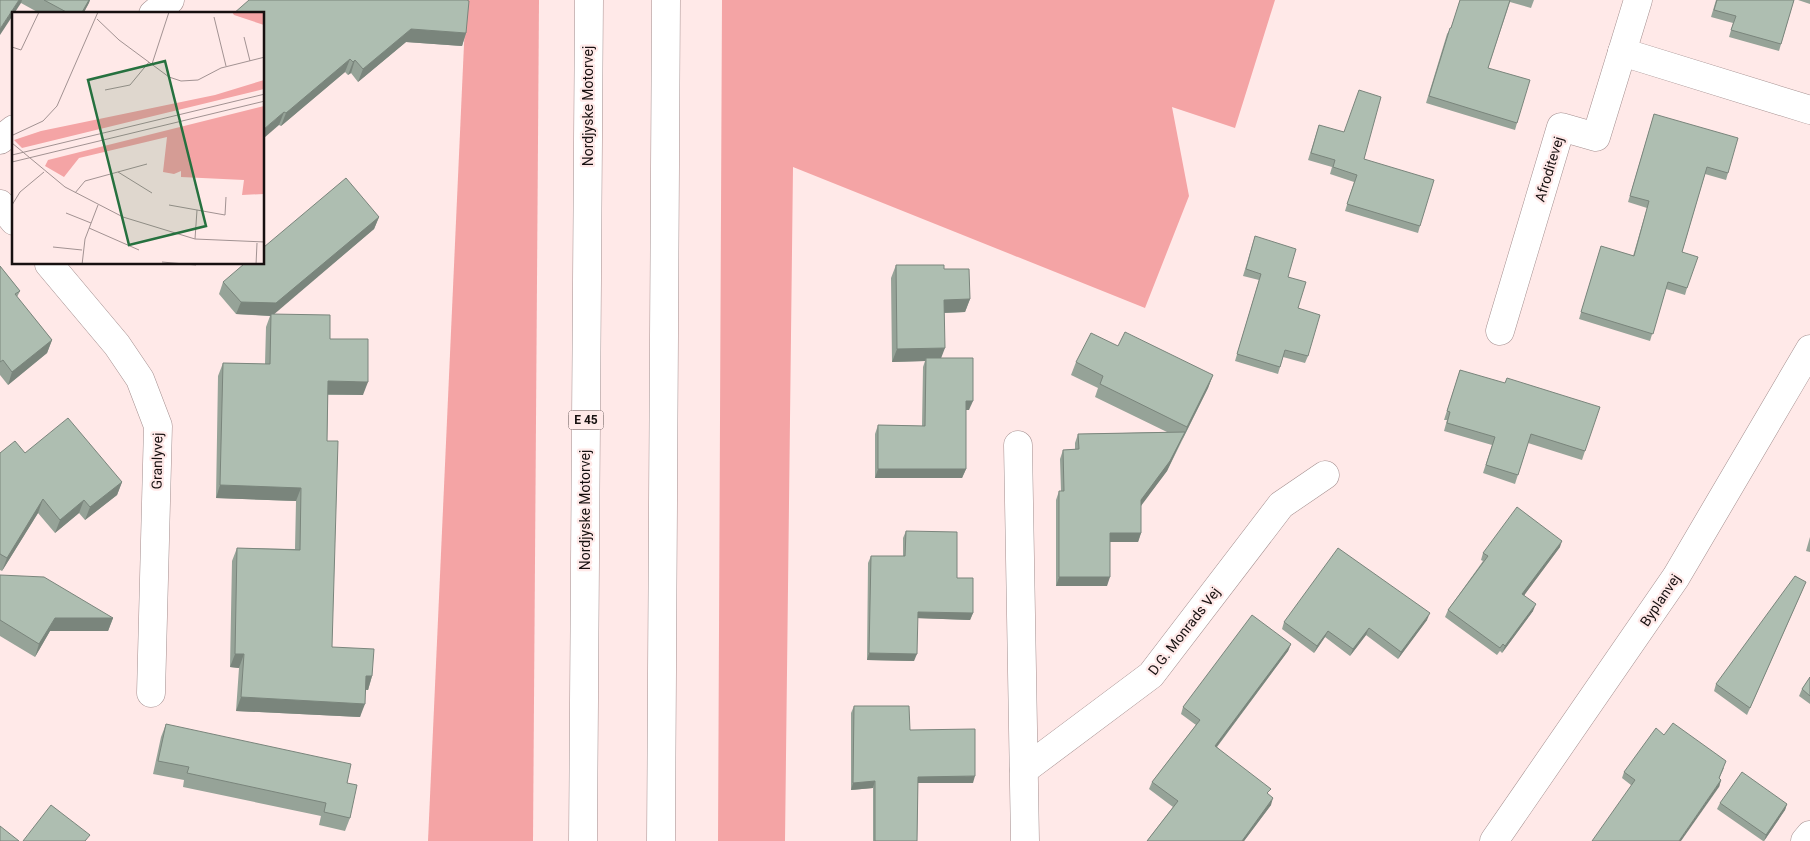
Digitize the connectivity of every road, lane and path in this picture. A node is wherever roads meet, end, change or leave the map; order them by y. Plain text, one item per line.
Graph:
1 (170, 0) edge
2 (589, 0) edge
3 (666, 0) edge
4 (1638, 0) edge
5 (155, 12) edge
6 (1622, 52) junction
7 (1810, 110) edge
8 (12, 131) edge
9 (0, 140) edge
10 (0, 204) edge
11 (12, 219) edge
12 (50, 265) edge
13 (1500, 331) dead end
14 (1810, 349) edge
15 (1018, 445) dead end
16 (1325, 475) dead end
17 (151, 693) dead end
18 (1024, 770) junction
19 (1810, 835) edge
20 (583, 841) edge
21 (661, 841) edge
22 (1025, 841) edge
23 (1494, 841) edge
24 (1806, 841) edge

1 - 5 main road
2 - 20 main road, Nordjyske Motorvej / E 45
3 - 21 main road
4 - 6 main road, Afroditevej
6 - 7 main road
6 - 13 main road, Afroditevej
8 - 9 main road
10 - 11 main road
12 - 17 main road, Granlyvej
14 - 23 main road, Byplanvej
15 - 18 main road
16 - 18 main road, D.G. Monrads Vej
18 - 22 main road
19 - 24 main road

